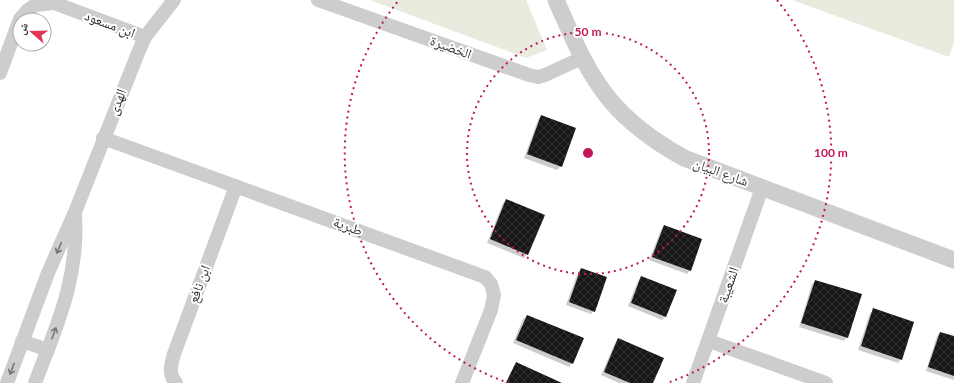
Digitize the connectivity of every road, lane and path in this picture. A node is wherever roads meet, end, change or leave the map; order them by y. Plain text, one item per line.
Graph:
1 (174, 0) edge
2 (318, 0) edge
3 (556, 0) edge
4 (145, 37) junction
5 (582, 58) junction
6 (0, 73) edge
7 (103, 138) junction
8 (236, 186) junction
9 (762, 188) junction
10 (75, 212) junction
11 (954, 260) edge
12 (22, 341) junction
13 (709, 341) junction
14 (48, 350) junction
15 (7, 383) edge
16 (36, 383) edge
17 (176, 383) edge
18 (462, 383) edge
19 (693, 383) edge
20 (826, 383) edge

1 - 4 street, الهدى
2 - 5 street, الخضيرة
3 - 5 street, شارع البيان
4 - 6 street, ابن مسعود
4 - 7 street, الهدى
5 - 9 street, شارع البيان
7 - 8 street, طبرية
7 - 10 street, الهدى
8 - 17 street, ابن نافع
8 - 18 street, طبرية
9 - 11 street, شارع البيان
9 - 13 street, الشعيبة
10 -> 12 street, الهدى
14 -> 10 street, الهدى
12 - 14 street
12 -> 15 street, الهدى
13 - 19 street, الشعيبة
13 - 20 street
14 - 16 street, الهدى

